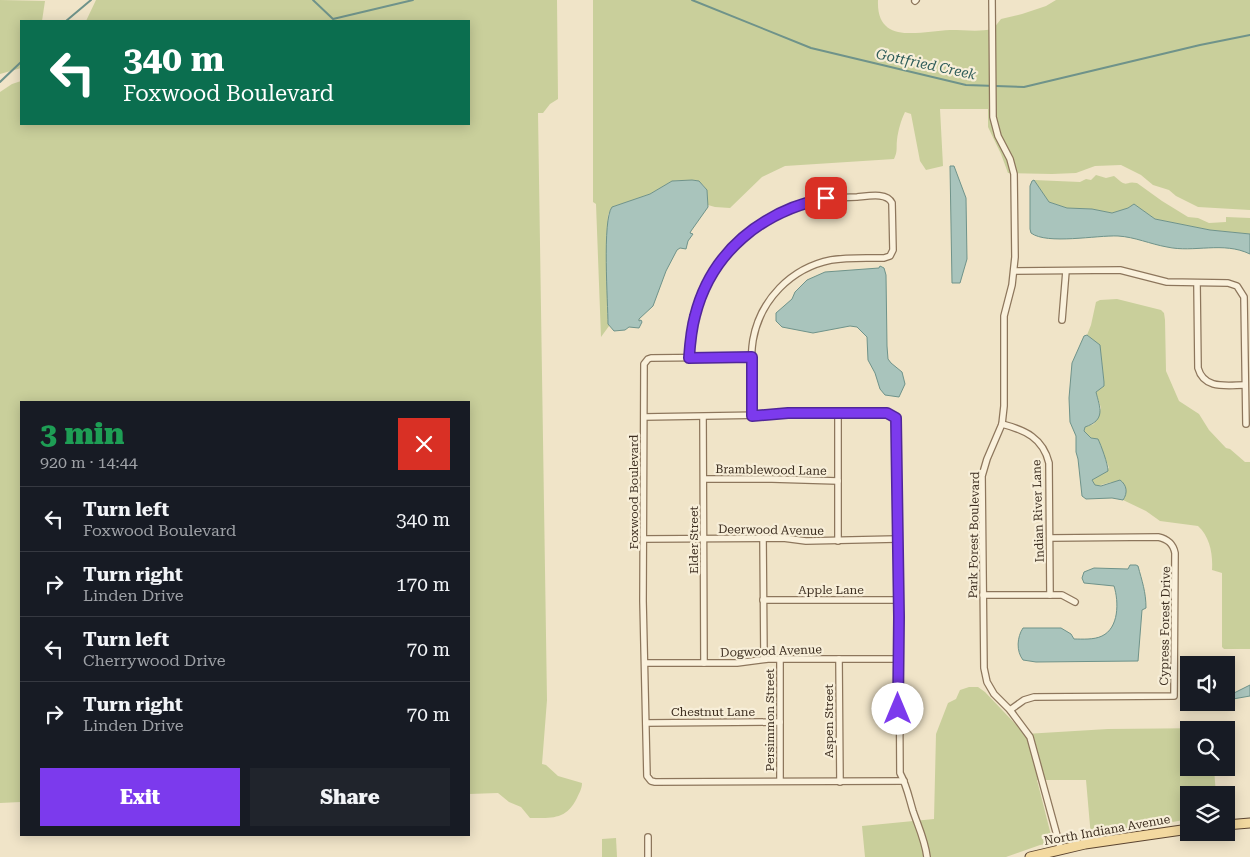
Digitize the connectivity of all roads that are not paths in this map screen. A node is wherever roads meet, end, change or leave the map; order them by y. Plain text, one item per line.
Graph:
1 (992, 0) edge
2 (1015, 271) junction
3 (1066, 271) junction
4 (1197, 284) junction
5 (1062, 320) dead end
6 (752, 357) junction
7 (689, 358) junction
8 (1245, 384) junction
9 (838, 413) junction
10 (752, 416) junction
11 (644, 417) junction
12 (703, 417) junction
13 (1002, 424) junction
14 (1246, 424) dead end
15 (704, 479) junction
16 (838, 481) junction
17 (704, 538) junction
18 (763, 538) junction
19 (1050, 538) junction
20 (644, 539) junction
21 (898, 540) junction
22 (838, 541) junction
23 (983, 595) junction
24 (1050, 595) junction
25 (763, 600) junction
26 (899, 600) junction
27 (1075, 602) dead end
28 (780, 659) junction
29 (839, 659) junction
30 (898, 659) junction
31 (764, 660) junction
32 (645, 663) junction
33 (704, 663) junction
34 (1010, 710) junction
35 (780, 722) junction
36 (646, 723) junction
37 (780, 781) junction
38 (904, 781) junction
39 (840, 782) junction
40 (1250, 823) edge
41 (1235, 824) edge
42 (1180, 830) edge
43 (648, 837) dead end
44 (1061, 850) junction
45 (648, 857) edge
46 (927, 857) edge
47 (1030, 857) edge

1 - 2 street, Park Forest Boulevard
2 - 3 street
2 - 13 street, Park Forest Boulevard
3 - 4 street
3 - 5 street
4 - 8 street
4 - 8 street
6 - 7 street
6 - 7 street
6 - 10 street
7 - 11 street
8 - 14 street
9 - 10 street, Foxwood Boulevard
9 - 16 street
9 - 21 street, Foxwood Boulevard
10 - 12 street, Foxwood Boulevard
11 - 12 street, Foxwood Boulevard
11 - 20 street, Foxwood Boulevard
12 - 15 street, Elder Street
13 - 19 street, Indian River Lane
13 - 23 street, Park Forest Boulevard
15 - 16 street, Bramblewood Lane
15 - 17 street, Elder Street
16 - 22 street
17 - 18 street, Deerwood Avenue
17 - 20 street, Deerwood Avenue
17 - 33 street, Elder Street
18 - 22 street, Deerwood Avenue
18 - 25 street, Persimmon Street
19 - 24 street, Indian River Lane
19 - 34 street, Cypress Forest Drive
20 - 32 street, Foxwood Boulevard
21 - 22 street, Deerwood Avenue
21 - 26 street, Foxwood Boulevard
23 - 24 street
23 - 34 street, Park Forest Boulevard
24 - 27 street
25 - 26 street, Apple Lane
25 - 31 street, Persimmon Street
26 - 30 street, Foxwood Boulevard
28 - 29 street, Dogwood Avenue
28 - 31 street, Dogwood Avenue
28 - 35 street, Persimmon Street
29 - 30 street, Dogwood Avenue
29 - 39 street, Aspen Street
30 - 38 street, Foxwood Boulevard
31 - 33 street, Dogwood Avenue
32 - 33 street, Dogwood Avenue
32 - 36 street, Foxwood Boulevard
34 - 44 street, Park Forest Boulevard
35 - 36 street, Chestnut Lane
35 - 37 street, Persimmon Street
36 - 37 street, Foxwood Boulevard
37 - 39 street, Foxwood Boulevard
38 - 39 street, Foxwood Boulevard
38 - 46 street, Foxwood Boulevard
40 - 41 main road
42 - 44 main road, North Indiana Avenue
43 - 45 street
44 - 47 main road, North Indiana Avenue

